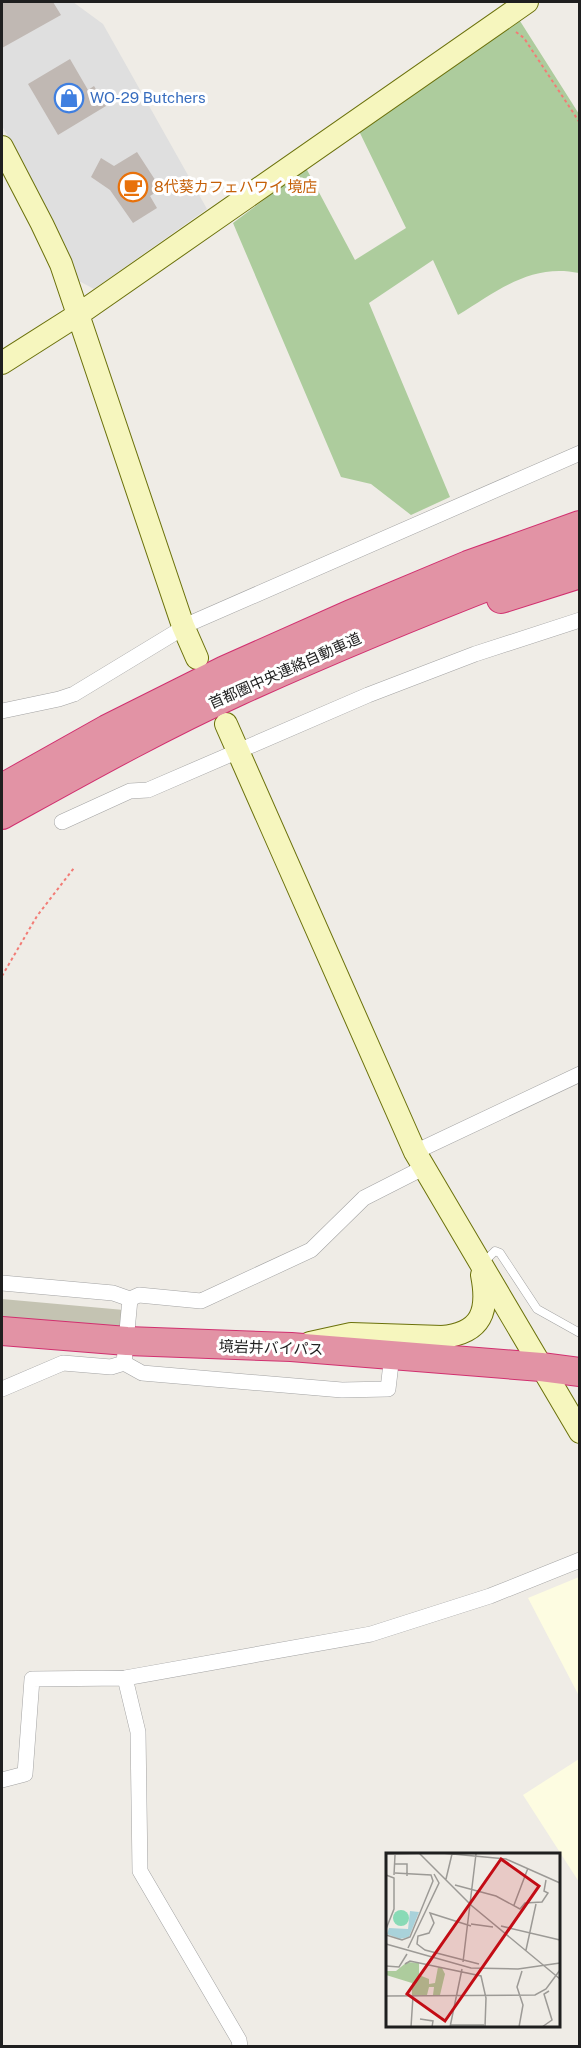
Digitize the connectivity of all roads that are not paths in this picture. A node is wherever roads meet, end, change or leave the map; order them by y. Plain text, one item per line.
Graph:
1 (527, 2) edge
2 (494, 10) edge
3 (2, 147) edge
4 (79, 314) junction
5 (2, 363) edge
6 (579, 453) edge
7 (577, 532) edge
8 (579, 574) edge
9 (579, 620) edge
10 (183, 626) junction
11 (197, 658) dead end
12 (238, 692) junction
13 (2, 711) edge
14 (226, 724) dead end
15 (238, 750) junction
16 (2, 788) edge
17 (2, 815) edge
18 (62, 822) dead end
19 (579, 1074) edge
20 (419, 1160) junction
21 (481, 1266) junction
22 (2, 1283) edge
23 (130, 1299) junction
24 (2, 1331) edge
25 (579, 1333) edge
26 (291, 1347) junction
27 (125, 1352) junction
28 (392, 1355) junction
29 (541, 1367) junction
30 (579, 1367) edge
31 (579, 1372) edge
32 (2, 1389) edge
33 (579, 1432) edge
34 (579, 1560) edge
35 (125, 1678) junction
36 (2, 1780) edge
37 (240, 2046) edge

1 - 2 street
2 - 4 street
3 - 4 street
4 - 5 street
4 - 10 street
6 - 10 street
7 - 12 highway, 首都圏中央連絡自動車道
7 - 16 highway, 首都圏中央連絡自動車道
8 - 12 highway
9 - 15 street
10 - 11 street
10 - 13 street
12 - 17 highway, 首都圏中央連絡自動車道
14 - 15 street
15 - 18 street
15 - 20 street
19 - 20 street
20 - 21 street
20 - 23 street
21 - 25 lane
21 - 26 street
21 - 29 street
22 - 23 street
23 - 27 street
24 - 27 highway, 境岩井バイパス
26 - 27 highway, 境岩井バイパス
26 - 28 highway, 境岩井バイパス
27 - 28 street
27 - 32 street
28 - 29 highway, 境岩井バイパス
29 - 30 highway, 境岩井バイパス
29 - 31 highway, 境岩井バイパス
29 - 33 street
34 - 35 street
35 - 36 street
35 - 37 street

